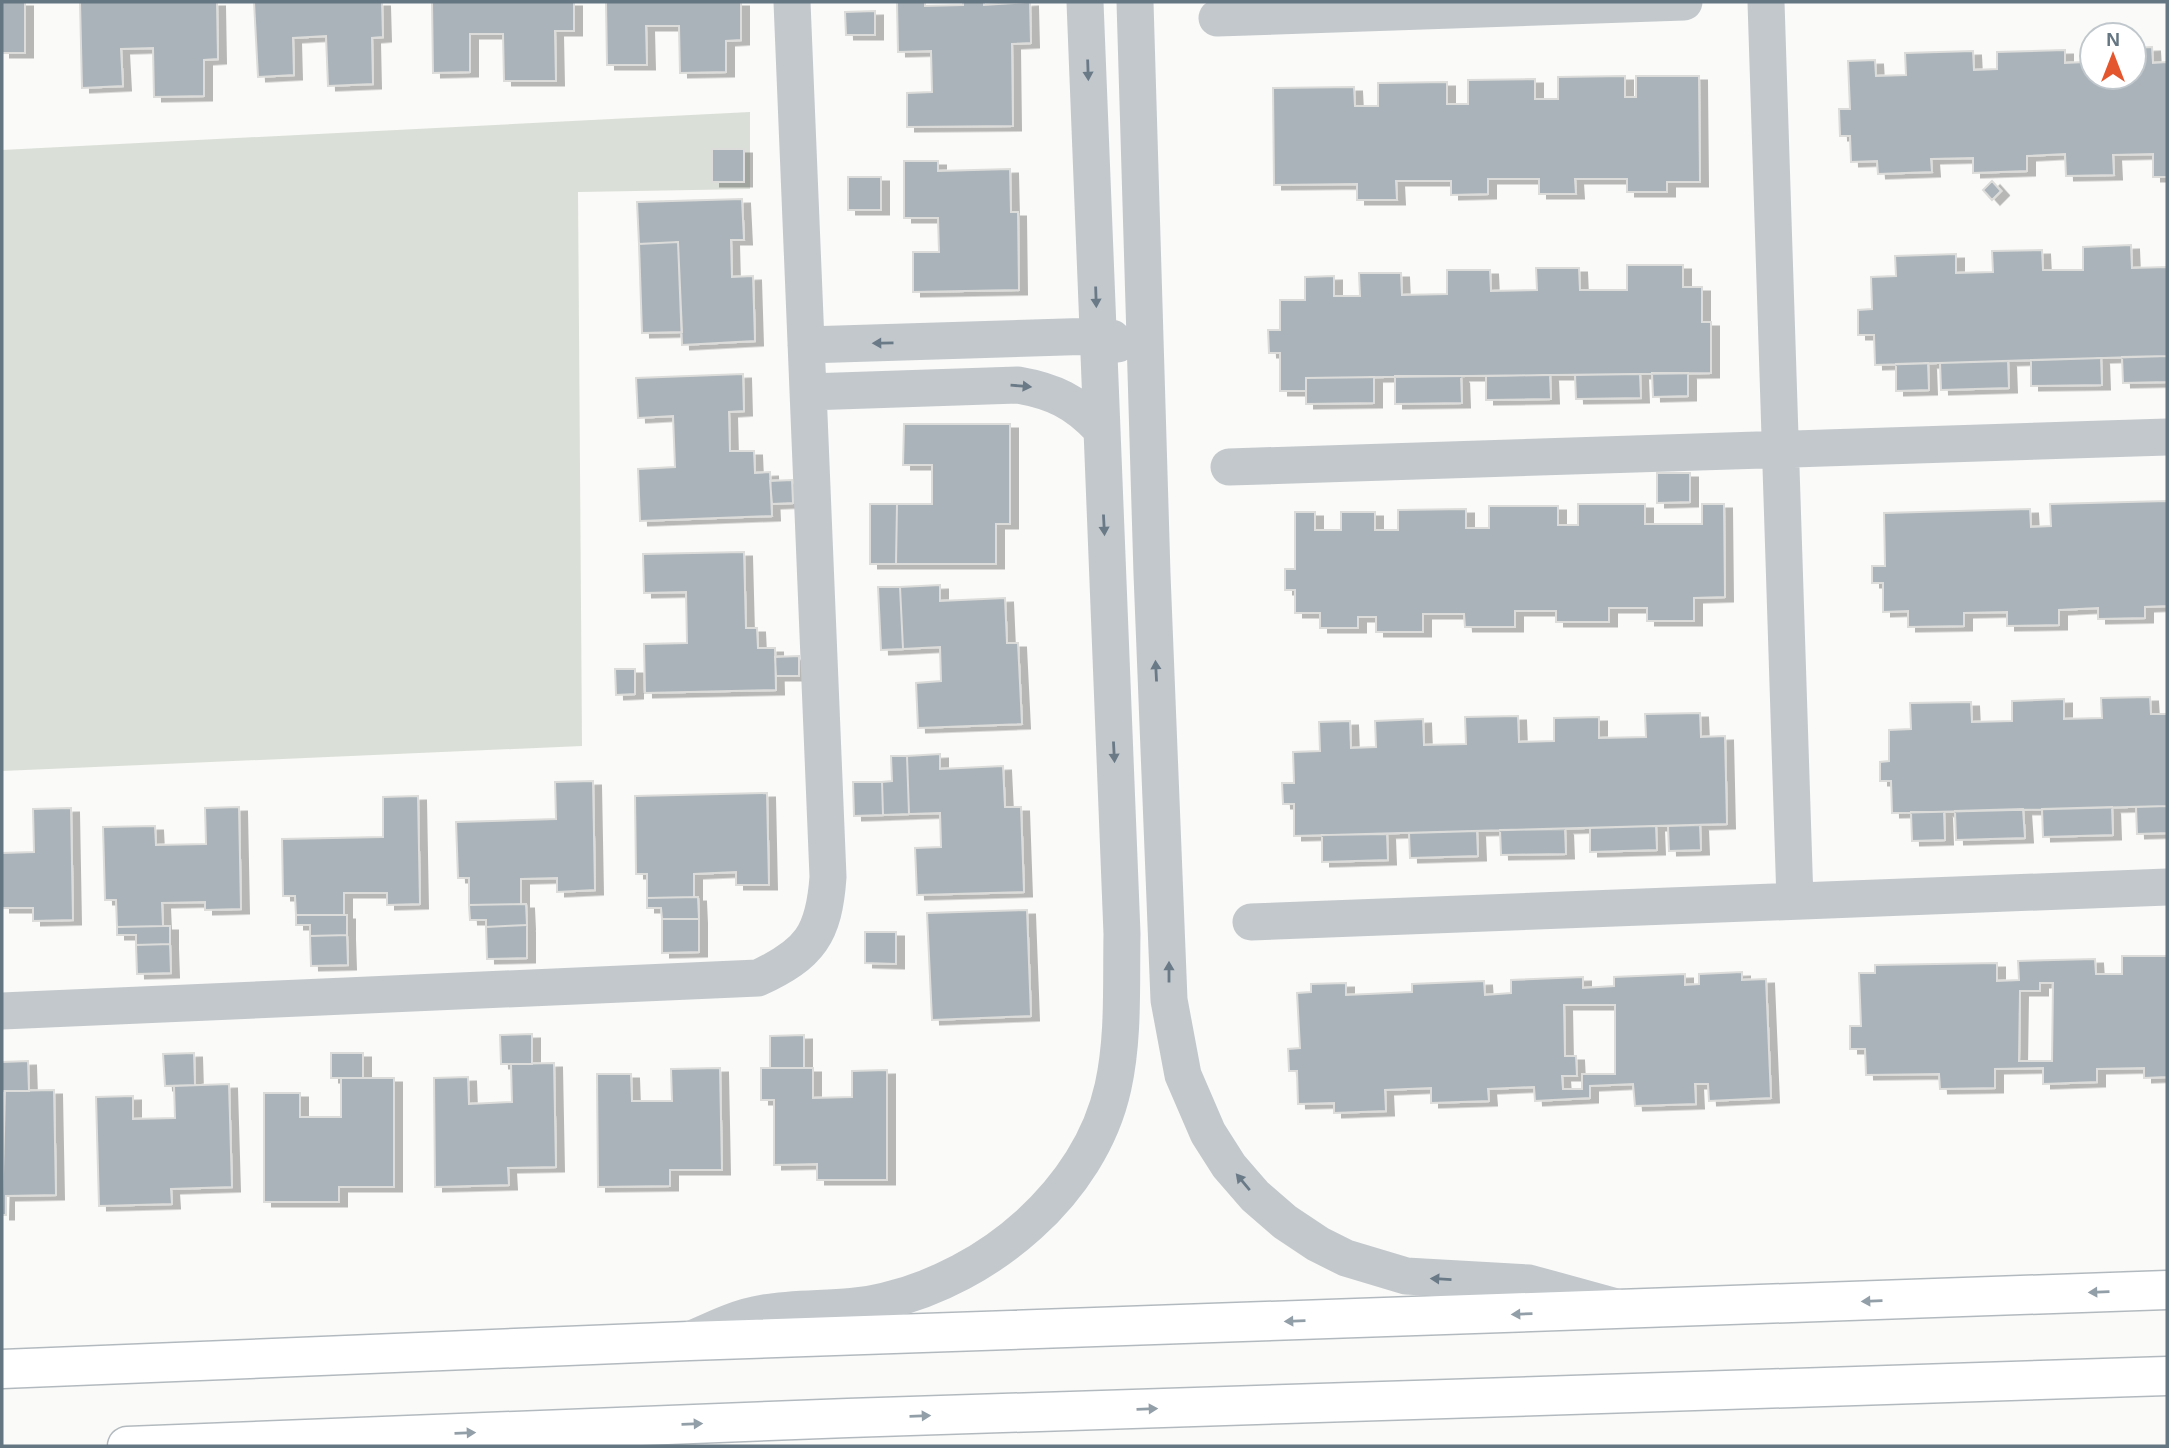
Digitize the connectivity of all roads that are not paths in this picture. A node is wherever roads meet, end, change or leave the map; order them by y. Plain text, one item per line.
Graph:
1 (792, 2) edge
2 (1085, 2) edge
3 (1135, 2) edge
4 (1684, 2) edge
5 (1766, 2) edge
6 (1217, 18) dead end
7 (1097, 336) junction
8 (806, 345) junction
9 (808, 392) junction
10 (1100, 428) junction
11 (2167, 437) edge
12 (1780, 449) junction
13 (1228, 467) dead end
14 (1152, 574) junction
15 (2167, 887) edge
16 (1795, 901) junction
17 (1251, 922) dead end
18 (2, 1010) edge
19 (2167, 1290) edge
20 (1628, 1310) junction
21 (689, 1341) junction
22 (2, 1369) edge
23 (2167, 1376) edge
24 (127, 1446) edge

1 - 8 street
2 -> 7 street
3 - 14 street
4 - 6 street
5 - 12 street
7 -> 8 street
7 - 10 street
7 - 14 street
8 - 9 street
9 -> 10 street
9 - 18 street
10 -> 21 street
11 - 12 street
12 - 13 street
12 - 16 street
20 -> 14 street
15 - 16 street
16 - 17 street
19 -> 20 main road
20 -> 21 main road
21 - 22 main road
24 -> 23 main road

